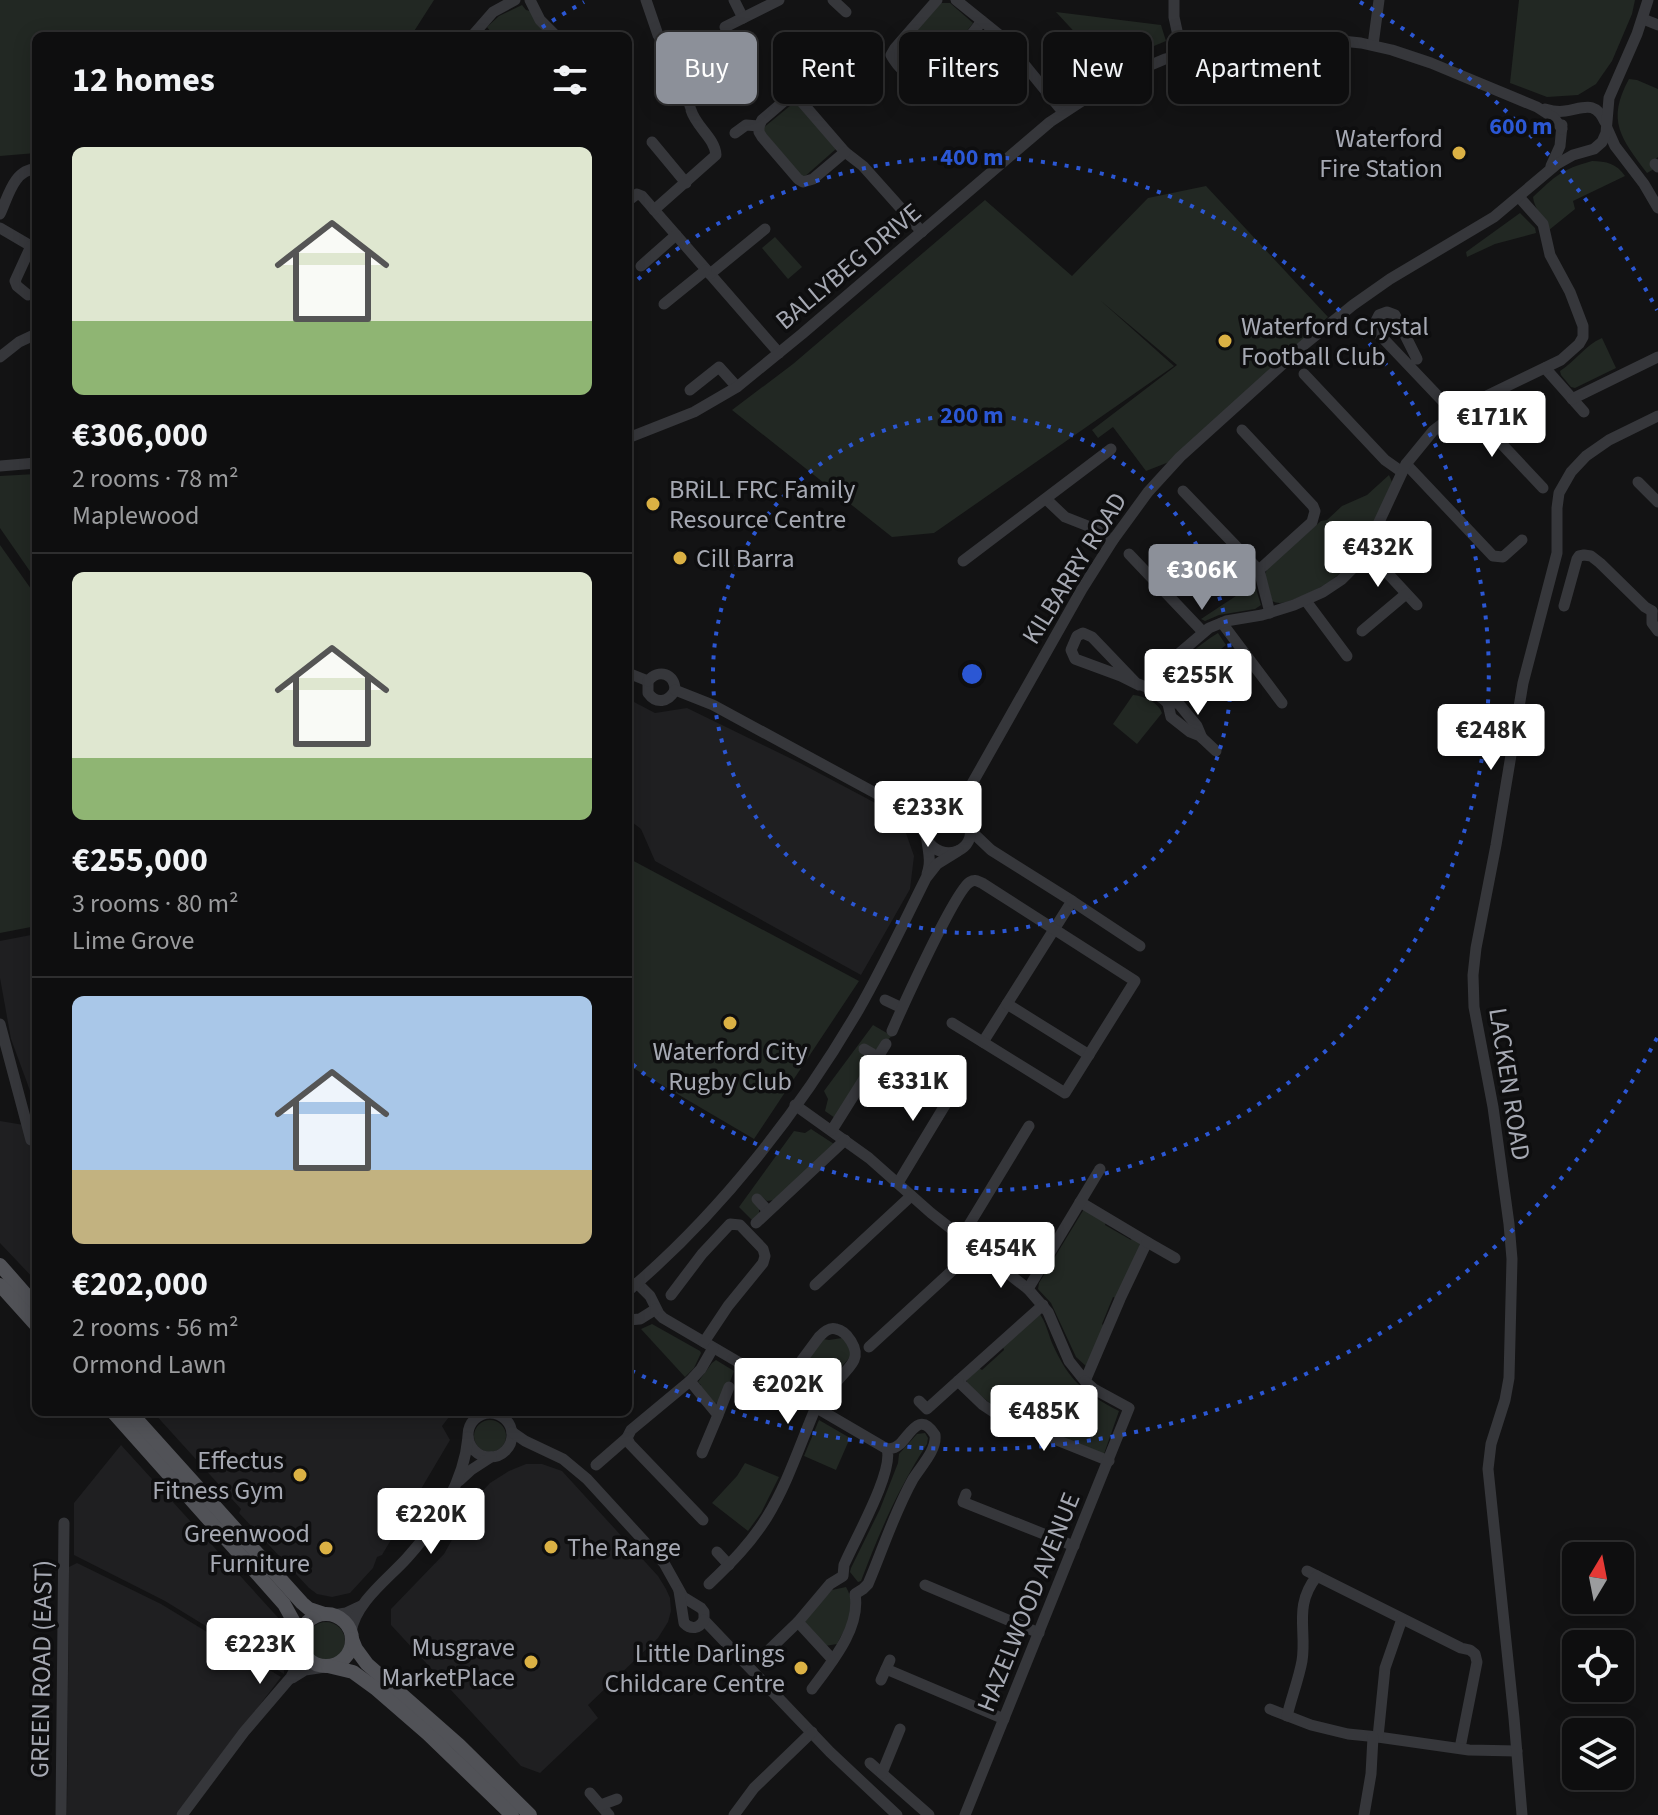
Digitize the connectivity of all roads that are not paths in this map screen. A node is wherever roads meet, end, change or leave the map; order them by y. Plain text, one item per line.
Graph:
1 (515, 0) edge
2 (530, 0) edge
3 (646, 0) edge
4 (734, 0) edge
5 (779, 0) edge
6 (833, 0) edge
7 (937, 0) edge
8 (956, 0) edge
9 (1174, 0) edge
10 (1379, 0) edge
11 (1648, 0) edge
12 (846, 12) dead end
13 (743, 18) junction
14 (1643, 19) junction
15 (982, 21) junction
16 (1658, 25) edge
17 (725, 27) dead end
18 (478, 32) edge
19 (552, 32) edge
20 (1177, 32) edge
21 (1349, 42) edge
22 (1373, 45) junction
23 (1168, 59) edge
24 (1614, 84) junction
25 (1537, 107) junction
26 (1578, 108) junction
27 (1063, 112) junction
28 (1606, 124) junction
29 (759, 126) junction
30 (1562, 131) junction
31 (735, 133) dead end
32 (652, 142) dead end
33 (1589, 150) junction
34 (845, 152) junction
35 (1629, 164) junction
36 (32, 169) edge
37 (1549, 170) junction
38 (686, 183) junction
39 (1519, 197) junction
40 (632, 198) edge
41 (1658, 208) edge
42 (654, 210) junction
43 (0, 214) edge
44 (0, 228) edge
45 (765, 229) dead end
46 (922, 232) junction
47 (676, 235) junction
48 (32, 247) edge
49 (32, 251) edge
50 (641, 266) dead end
51 (708, 272) junction
52 (28, 295) dead end
53 (664, 304) dead end
54 (32, 336) edge
55 (779, 353) junction
56 (0, 357) edge
57 (1658, 357) edge
58 (1417, 359) dead end
59 (1545, 368) junction
60 (1304, 374) dead end
61 (737, 387) junction
62 (690, 390) dead end
63 (1572, 399) junction
64 (1466, 406) junction
65 (1584, 412) dead end
66 (1454, 413) junction
67 (1658, 416) edge
68 (1242, 430) dead end
69 (632, 436) edge
70 (1111, 449) dead end
71 (32, 463) edge
72 (0, 466) edge
73 (1404, 468) junction
74 (1638, 482) dead end
75 (1543, 488) dead end
76 (1183, 491) dead end
77 (1046, 499) junction
78 (1658, 502) edge
79 (1113, 540) junction
80 (1522, 540) dead end
81 (1366, 550) junction
82 (1129, 554) dead end
83 (963, 561) dead end
84 (1259, 570) junction
85 (1406, 594) junction
86 (1306, 601) junction
87 (1417, 605) dead end
88 (1564, 606) dead end
89 (1655, 611) edge
90 (1270, 613) junction
91 (1222, 623) junction
92 (1362, 631) dead end
93 (1658, 631) edge
94 (1203, 632) junction
95 (1347, 656) dead end
96 (632, 675) edge
97 (648, 681) junction
98 (1139, 685) junction
99 (1152, 687) junction
100 (675, 690) junction
101 (1282, 703) dead end
102 (1216, 751) dead end
103 (972, 783) junction
104 (901, 807) junction
105 (939, 811) junction
106 (969, 827) junction
107 (926, 837) junction
108 (961, 849) junction
109 (991, 850) junction
110 (926, 878) junction
111 (1072, 901) junction
112 (1054, 928) junction
113 (1140, 946) dead end
114 (885, 1000) dead end
115 (1007, 1004) junction
116 (902, 1008) junction
117 (952, 1023) dead end
118 (0, 1024) edge
119 (892, 1031) dead end
120 (983, 1042) junction
121 (886, 1044) dead end
122 (864, 1049) dead end
123 (1089, 1055) junction
124 (878, 1057) junction
125 (959, 1082) dead end
126 (795, 1105) junction
127 (1029, 1126) dead end
128 (832, 1130) junction
129 (31, 1140) dead end
130 (845, 1140) junction
131 (1100, 1169) dead end
132 (898, 1183) junction
133 (911, 1196) junction
134 (757, 1199) dead end
135 (1080, 1202) junction
136 (768, 1211) junction
137 (756, 1223) dead end
138 (961, 1238) junction
139 (1147, 1242) junction
140 (975, 1248) junction
141 (1175, 1258) dead end
142 (0, 1265) edge
143 (0, 1285) edge
144 (815, 1285) dead end
145 (633, 1287) edge
146 (1028, 1289) junction
147 (671, 1295) dead end
148 (32, 1301) edge
149 (1043, 1305) junction
150 (656, 1309) junction
151 (632, 1320) edge
152 (32, 1321) edge
153 (708, 1345) junction
154 (869, 1347) dead end
155 (690, 1381) junction
156 (958, 1381) junction
157 (1085, 1381) junction
158 (729, 1387) dead end
159 (782, 1387) junction
160 (829, 1390) dead end
161 (816, 1407) junction
162 (927, 1409) dead end
163 (718, 1415) junction
164 (117, 1416) edge
165 (134, 1416) edge
166 (480, 1416) edge
167 (500, 1416) edge
168 (509, 1416) edge
169 (511, 1429) junction
170 (468, 1437) junction
171 (627, 1438) junction
172 (541, 1448) junction
173 (887, 1449) junction
174 (702, 1453) dead end
175 (497, 1455) junction
176 (1109, 1461) junction
177 (596, 1465) dead end
178 (454, 1488) junction
179 (963, 1502) dead end
180 (703, 1520) dead end
181 (64, 1523) dead end
182 (1074, 1546) junction
183 (717, 1552) dead end
184 (729, 1565) junction
185 (843, 1576) junction
186 (709, 1584) dead end
187 (925, 1585) dead end
188 (677, 1587) junction
189 (855, 1594) junction
190 (697, 1605) junction
191 (361, 1606) junction
192 (682, 1614) junction
193 (329, 1615) junction
194 (1402, 1619) junction
195 (704, 1620) junction
196 (798, 1622) junction
197 (1039, 1633) junction
198 (352, 1636) junction
199 (300, 1645) junction
200 (770, 1649) dead end
201 (833, 1660) junction
202 (326, 1666) junction
203 (886, 1669) dead end
204 (287, 1681) junction
205 (812, 1689) dead end
206 (1270, 1709) dead end
207 (1287, 1716) junction
208 (1004, 1719) junction
209 (900, 1729) dead end
210 (812, 1732) junction
211 (1375, 1737) junction
212 (1460, 1748) junction
213 (1517, 1751) junction
214 (870, 1763) dead end
215 (882, 1773) junction
216 (590, 1793) dead end
217 (617, 1799) dead end
218 (605, 1810) edge
219 (61, 1815) edge
220 (182, 1815) edge
221 (512, 1815) edge
222 (530, 1815) edge
223 (734, 1815) edge
224 (897, 1815) edge
225 (929, 1815) edge
226 (965, 1815) edge
227 (1364, 1815) edge
228 (1522, 1815) edge

1 - 18 street
2 - 19 street
3 - 38 street
4 - 13 street
5 - 13 street
6 - 12 street
7 - 15 street
8 - 15 street
9 - 20 street
10 - 22 street
11 - 14 street
13 - 17 street
14 - 16 street
14 - 24 street
15 - 27 street
21 - 22 street, BALLYBEG DRIVE
22 - 25 street, BALLYBEG DRIVE
23 - 27 street, BALLYBEG DRIVE
24 - 26 street
24 - 28 street
25 - 26 street
25 - 30 street
26 - 28 street
26 - 30 street
27 - 46 street, BALLYBEG DRIVE
28 - 33 street
28 - 35 street
29 - 31 street
29 - 34 street
29 - 34 street
30 - 33 street
30 - 37 street, KILBARRY ROAD
32 - 38 street
33 - 35 street
33 - 37 street, KILBARRY ROAD
34 - 46 street
35 - 41 street
36 - 43 street
37 - 39 street, KILBARRY ROAD
38 - 42 street
39 - 59 street
39 - 79 street, KILBARRY ROAD
40 - 42 street
42 - 47 street
44 - 48 street
45 - 51 street
46 - 55 street, BALLYBEG DRIVE
47 - 50 street
47 - 51 street
49 - 52 street
51 - 53 street
51 - 55 street
54 - 56 street
55 - 61 street, BALLYBEG DRIVE
57 - 63 street
58 - 66 street
59 - 63 street
59 - 64 street
60 - 73 street
61 - 62 street
61 - 69 street, BALLYBEG DRIVE
63 - 65 street
64 - 66 street
64 - 75 street
66 - 73 street
67 - 213 street, LACKEN ROAD
68 - 84 street
70 - 77 street
71 - 72 street
73 - 80 street
73 - 81 street
74 - 78 street
76 - 84 street
77 - 79 street
77 - 83 street
79 - 103 street, KILBARRY ROAD
81 - 85 street
81 - 86 street
82 - 94 street
84 - 90 street
85 - 87 street
85 - 92 street
86 - 90 street
86 - 95 street
88 - 89 street
89 - 93 street
90 - 91 street
91 - 94 street
91 - 101 street
94 - 99 street
96 - 97 street
97 - 100 street
97 - 100 street
98 - 98 street
98 - 99 street
99 - 102 street
100 - 104 street
103 - 105 street, KILBARRY ROAD
103 - 106 street, KILBARRY ROAD
104 - 105 street
104 - 107 street
105 - 106 street
105 - 107 street
106 - 108 street
106 - 109 street
107 - 108 street
107 - 110 street
108 - 109 street
108 - 110 street
109 - 111 street
110 - 126 street
111 - 112 street
111 - 113 street
112 - 115 street
112 - 116 street
112 - 123 street
114 - 116 street
115 - 120 street
115 - 123 street
116 - 119 street
117 - 120 street
118 - 129 street
120 - 123 street
121 - 124 street
122 - 124 street
124 - 128 street
125 - 132 street
126 - 128 street
126 - 145 street
127 - 138 street
128 - 130 street
130 - 132 street
130 - 136 street
131 - 135 street
132 - 133 street
133 - 138 street
133 - 144 street
134 - 136 street
135 - 139 street
135 - 146 street
136 - 137 street
138 - 140 street
139 - 141 street
139 - 157 street
140 - 146 street
140 - 154 street
142 - 148 main road
143 - 152 main road
145 - 150 street
146 - 149 street
147 - 153 street
149 - 156 street
149 - 157 street
150 - 151 street
150 - 153 street
153 - 155 street
153 - 159 street
155 - 163 street
155 - 171 street
156 - 162 street
156 - 176 street
157 - 176 street, HAZELWOOD AVENUE
158 - 163 street
159 - 160 street
159 - 161 street
161 - 173 street
161 - 184 street
163 - 174 street
164 - 199 main road
165 - 193 main road
166 - 170 street
167 - 169 street
168 - 169 street
169 - 172 street
169 - 175 street
170 - 175 street
170 - 178 street
171 - 177 street
171 - 180 street
172 - 175 street
172 - 188 street
173 - 185 street
173 - 189 street
175 - 178 street
176 - 182 street, HAZELWOOD AVENUE
178 - 191 street
179 - 182 street
181 - 219 street, GREEN ROAD (EAST)
182 - 197 street, HAZELWOOD AVENUE
183 - 184 street
184 - 186 street
185 - 189 street
185 - 196 street
187 - 197 street
188 - 190 street
188 - 192 street
189 - 201 street
190 - 192 street
190 - 195 street
191 - 193 street
191 - 198 street
192 - 195 street
193 - 198 main road
193 - 199 main road
194 - 207 street
194 - 211 street
194 - 212 street
195 - 210 street
196 - 200 street
196 - 201 street
197 - 208 street, HAZELWOOD AVENUE
198 - 202 main road
198 - 222 main road
199 - 202 main road
199 - 204 street
201 - 205 street
202 - 204 street
202 - 221 main road
203 - 208 street
204 - 220 street
206 - 207 street
207 - 211 street
208 - 226 street, HAZELWOOD AVENUE
209 - 215 street
210 - 223 street
210 - 224 street
211 - 212 street
211 - 227 street
212 - 213 street
213 - 228 street, LACKEN ROAD
214 - 215 street
215 - 225 street
216 - 218 street
217 - 218 street

